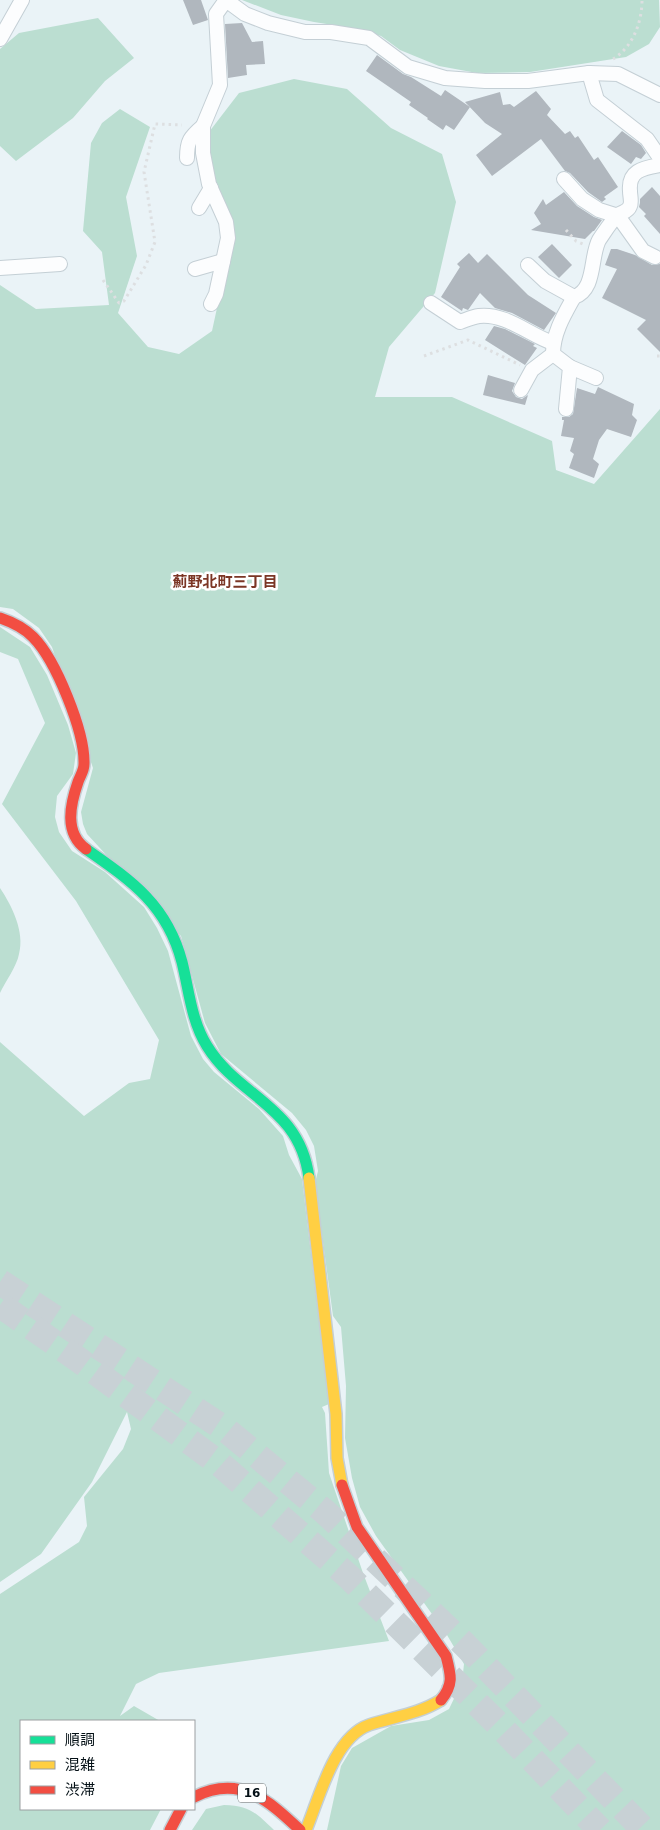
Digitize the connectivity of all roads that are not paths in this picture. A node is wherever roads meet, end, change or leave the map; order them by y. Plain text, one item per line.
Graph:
1 (22, 0) edge
2 (0, 39) edge
3 (589, 73) junction
4 (660, 95) edge
5 (203, 126) junction
6 (187, 158) dead end
7 (660, 158) edge
8 (660, 165) edge
9 (564, 179) dead end
10 (211, 188) junction
11 (199, 208) dead end
12 (618, 216) junction
13 (655, 257) dead end
14 (223, 262) junction
15 (60, 264) dead end
16 (528, 265) dead end
17 (0, 268) edge
18 (195, 269) dead end
19 (574, 297) junction
20 (431, 303) dead end
21 (210, 304) dead end
22 (553, 349) junction
23 (570, 368) junction
24 (596, 378) dead end
25 (521, 390) dead end
26 (566, 408) dead end
27 (0, 618) edge
28 (195, 1796) edge
29 (180, 1810) edge
30 (170, 1830) edge
31 (300, 1830) edge
32 (306, 1830) edge

1 - 2 street
3 - 4 street
3 - 5 street
3 - 7 street
5 - 6 street
5 - 10 street
8 - 12 street
9 - 12 street
10 - 11 street
10 - 14 street
12 - 13 street
12 - 19 street
14 - 18 street
14 - 21 street
15 - 17 street
16 - 19 street
19 - 22 street
20 - 22 street
22 - 23 street
22 - 25 street
23 - 24 street
23 - 26 street
27 - 32 street
28 - 31 street, 16
29 - 30 street

